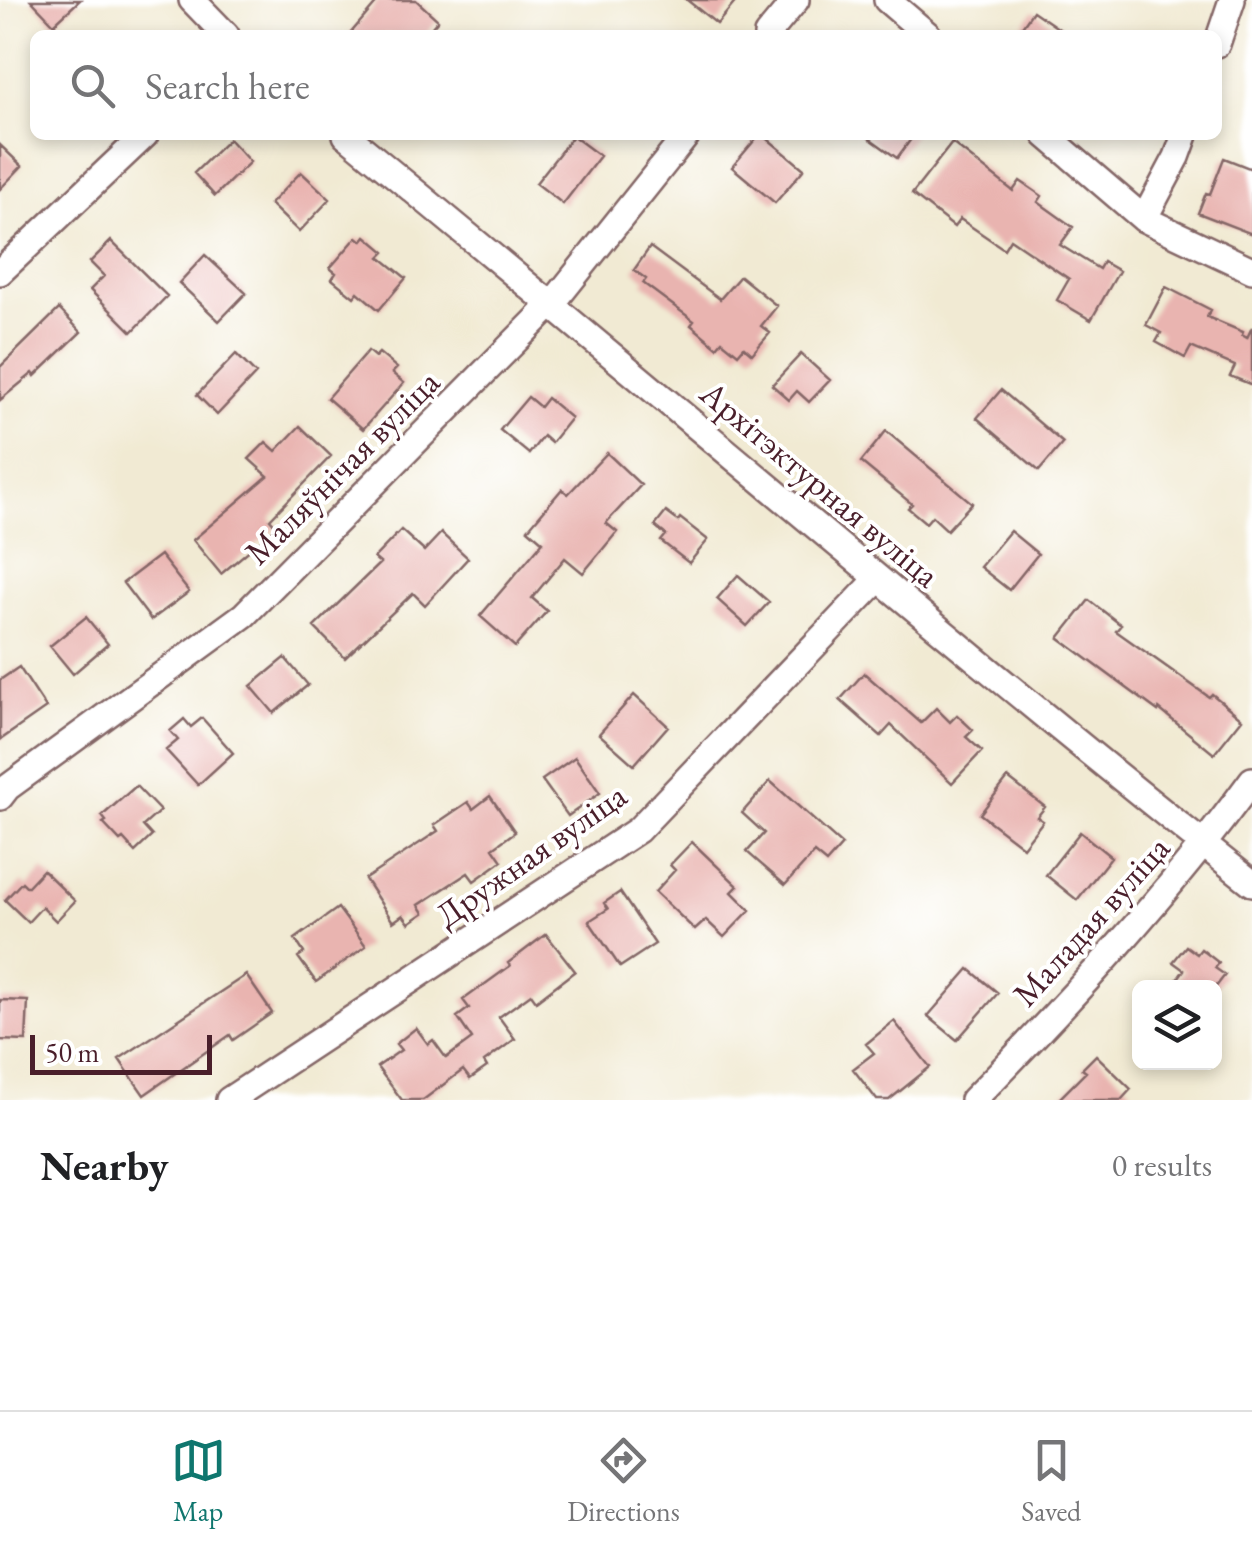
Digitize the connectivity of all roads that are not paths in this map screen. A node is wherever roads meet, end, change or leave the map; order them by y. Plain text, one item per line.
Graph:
1 (192, 0) edge
2 (796, 0) edge
3 (887, 0) edge
4 (1232, 0) edge
5 (221, 30) edge
6 (772, 30) edge
7 (922, 30) edge
8 (1222, 30) edge
9 (140, 140) edge
10 (352, 140) edge
11 (683, 140) edge
12 (1052, 140) edge
13 (1183, 140) edge
14 (1144, 218) junction
15 (1252, 270) edge
16 (0, 272) edge
17 (552, 304) junction
18 (878, 580) junction
19 (1252, 780) edge
20 (0, 797) edge
21 (1204, 846) junction
22 (1252, 883) edge
23 (228, 1100) edge
24 (972, 1100) edge

1 - 5 street
2 - 6 street
3 - 7 street
4 - 8 street
9 - 16 street
10 - 17 street, Архітэктурная вуліца
11 - 17 street, Маляўнічая вуліца
12 - 14 street
13 - 14 street
14 - 15 street
17 - 18 street, Архітэктурная вуліца
17 - 20 street, Маляўнічая вуліца
18 - 21 street, Архітэктурная вуліца
18 - 23 street, Дружная вуліца
19 - 21 street, Маладая вуліца
21 - 22 street, Архітэктурная вуліца
21 - 24 street, Маладая вуліца

